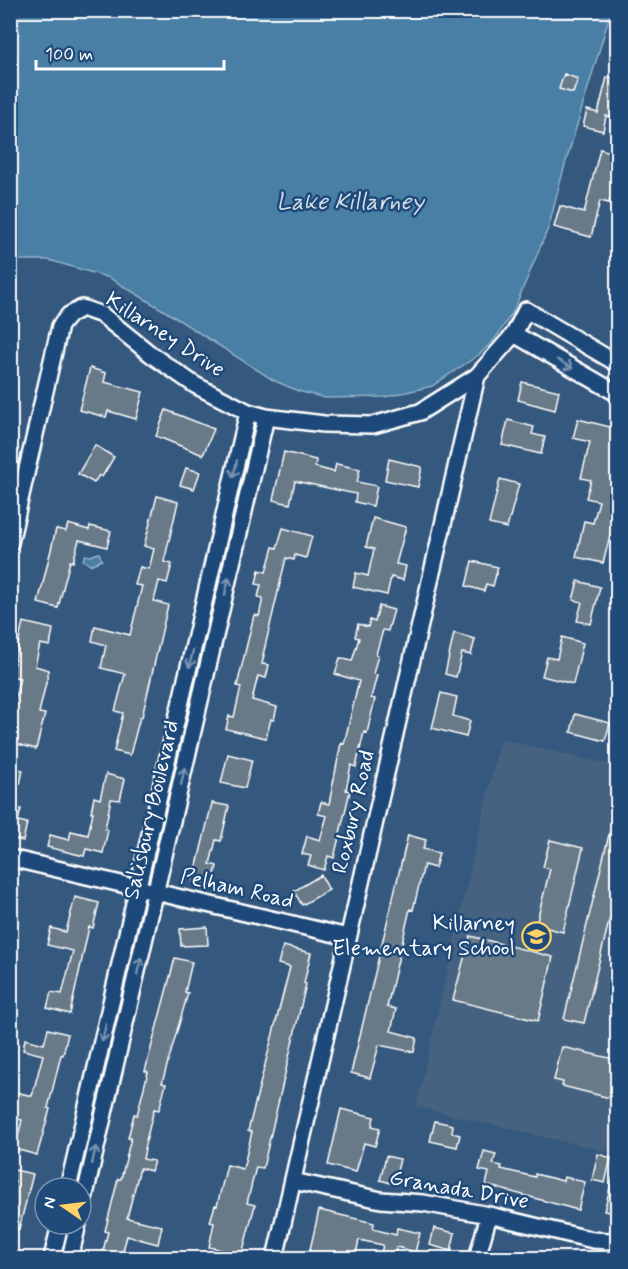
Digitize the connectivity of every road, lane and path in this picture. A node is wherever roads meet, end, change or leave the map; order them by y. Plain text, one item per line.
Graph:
1 (514, 334) junction
2 (618, 364) edge
3 (477, 376) junction
4 (618, 394) edge
5 (248, 412) junction
6 (266, 417) junction
7 (10, 543) edge
8 (10, 858) edge
9 (137, 889) junction
10 (156, 893) junction
11 (348, 937) junction
12 (71, 1176) edge
13 (89, 1176) edge
14 (293, 1181) junction
15 (489, 1215) junction
16 (57, 1236) edge
17 (75, 1236) edge
18 (618, 1239) edge
19 (52, 1258) edge
20 (70, 1258) edge
21 (275, 1258) edge
22 (477, 1258) edge

1 - 2 street, Killarney Drive
1 - 3 street, Killarney Drive
1 -> 4 street
3 - 6 street, Killarney Drive
3 - 11 street, Roxbury Road
5 - 6 street, Killarney Drive
5 - 7 street, Killarney Drive
5 -> 9 street, Salisbury Boulevard
10 -> 6 street, Salisbury Boulevard
8 - 9 street, Pelham Road
9 - 10 street, Pelham Road
9 -> 12 street, Salisbury Boulevard
10 - 11 street, Pelham Road
13 -> 10 street, Salisbury Boulevard
11 - 14 street, Roxbury Road
14 - 15 street, Granada Drive
14 - 21 street, Roxbury Road
15 - 18 street, Granada Drive
15 - 22 street
16 - 19 street
17 - 20 street

